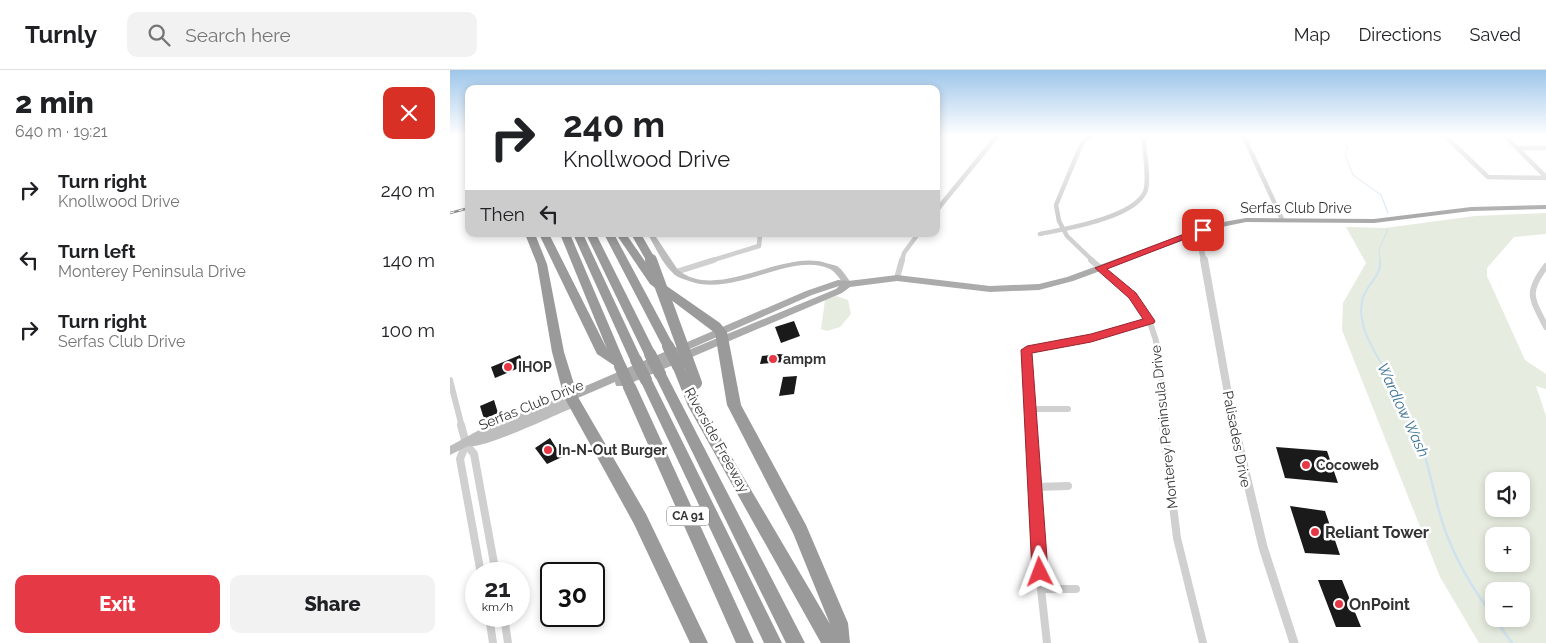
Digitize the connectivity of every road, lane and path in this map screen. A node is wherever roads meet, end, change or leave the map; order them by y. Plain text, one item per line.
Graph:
1 (976, 162) edge
2 (1074, 162) edge
3 (1144, 162) edge
4 (1255, 162) edge
5 (1472, 162) edge
6 (1531, 162) edge
7 (1546, 177) edge
8 (940, 207) edge
9 (1546, 207) edge
10 (1282, 219) junction
11 (1062, 229) junction
12 (1040, 234) dead end
13 (1192, 234) junction
14 (531, 237) edge
15 (545, 237) edge
16 (565, 237) edge
17 (579, 237) edge
18 (592, 237) edge
19 (611, 237) edge
20 (623, 237) edge
21 (638, 237) edge
22 (653, 237) edge
23 (760, 237) edge
24 (916, 237) edge
25 (1546, 266) edge
26 (1100, 268) junction
27 (676, 272) junction
28 (897, 278) junction
29 (848, 284) junction
30 (1150, 321) junction
31 (1546, 327) edge
32 (721, 336) junction
33 (619, 364) junction
34 (653, 377) junction
35 (450, 380) edge
36 (573, 400) junction
37 (696, 406) junction
38 (1032, 409) junction
39 (1068, 409) dead end
40 (466, 444) junction
41 (450, 450) edge
42 (1035, 486) junction
43 (1068, 486) dead end
44 (479, 562) edge
45 (494, 562) edge
46 (1041, 589) junction
47 (1076, 589) dead end
48 (491, 627) edge
49 (506, 627) edge
50 (494, 643) edge
51 (508, 643) edge
52 (699, 643) edge
53 (745, 643) edge
54 (774, 643) edge
55 (796, 643) edge
56 (831, 643) edge
57 (841, 643) edge
58 (1047, 643) edge
59 (1203, 643) edge
60 (1294, 643) edge

1 - 8 street
2 - 11 street, Monterey Peninsula Drive
3 - 11 street
4 - 10 street
5 - 7 street
6 - 7 street
9 - 10 main road, Serfas Club Drive
10 - 13 main road, Serfas Club Drive
11 - 12 street
11 - 26 street, Monterey Peninsula Drive
13 - 26 main road, Serfas Club Drive
13 - 60 street, Palisades Drive
14 - 36 highway
15 - 33 highway
16 - 33 highway, CA 91
17 - 34 highway, bridge
18 - 34 highway, bridge
19 - 37 highway, Riverside Freeway, bridge
20 - 32 highway
21 - 37 highway, bridge
22 - 27 main road
23 - 27 street
24 - 28 street
25 - 31 street
26 - 28 main road, Serfas Club Drive
26 - 30 street, Monterey Peninsula Drive
27 - 29 main road
28 - 29 main road, Serfas Club Drive
29 - 32 main road, Serfas Club Drive
30 - 38 street
30 - 59 street, Monterey Peninsula Drive
32 - 36 main road, Serfas Club Drive
32 - 57 highway
33 - 53 highway, CA 91, bridge
34 - 54 highway
34 - 55 highway
35 - 40 street
36 - 40 main road, Serfas Club Drive
36 - 52 highway
37 - 56 highway, Riverside Freeway
38 - 39 street
38 - 42 street
40 - 41 main road, Serfas Club Drive
40 - 44 street
40 - 45 street
42 - 43 street
42 - 46 street
46 - 47 street
46 - 58 street
48 - 50 street
49 - 51 street

